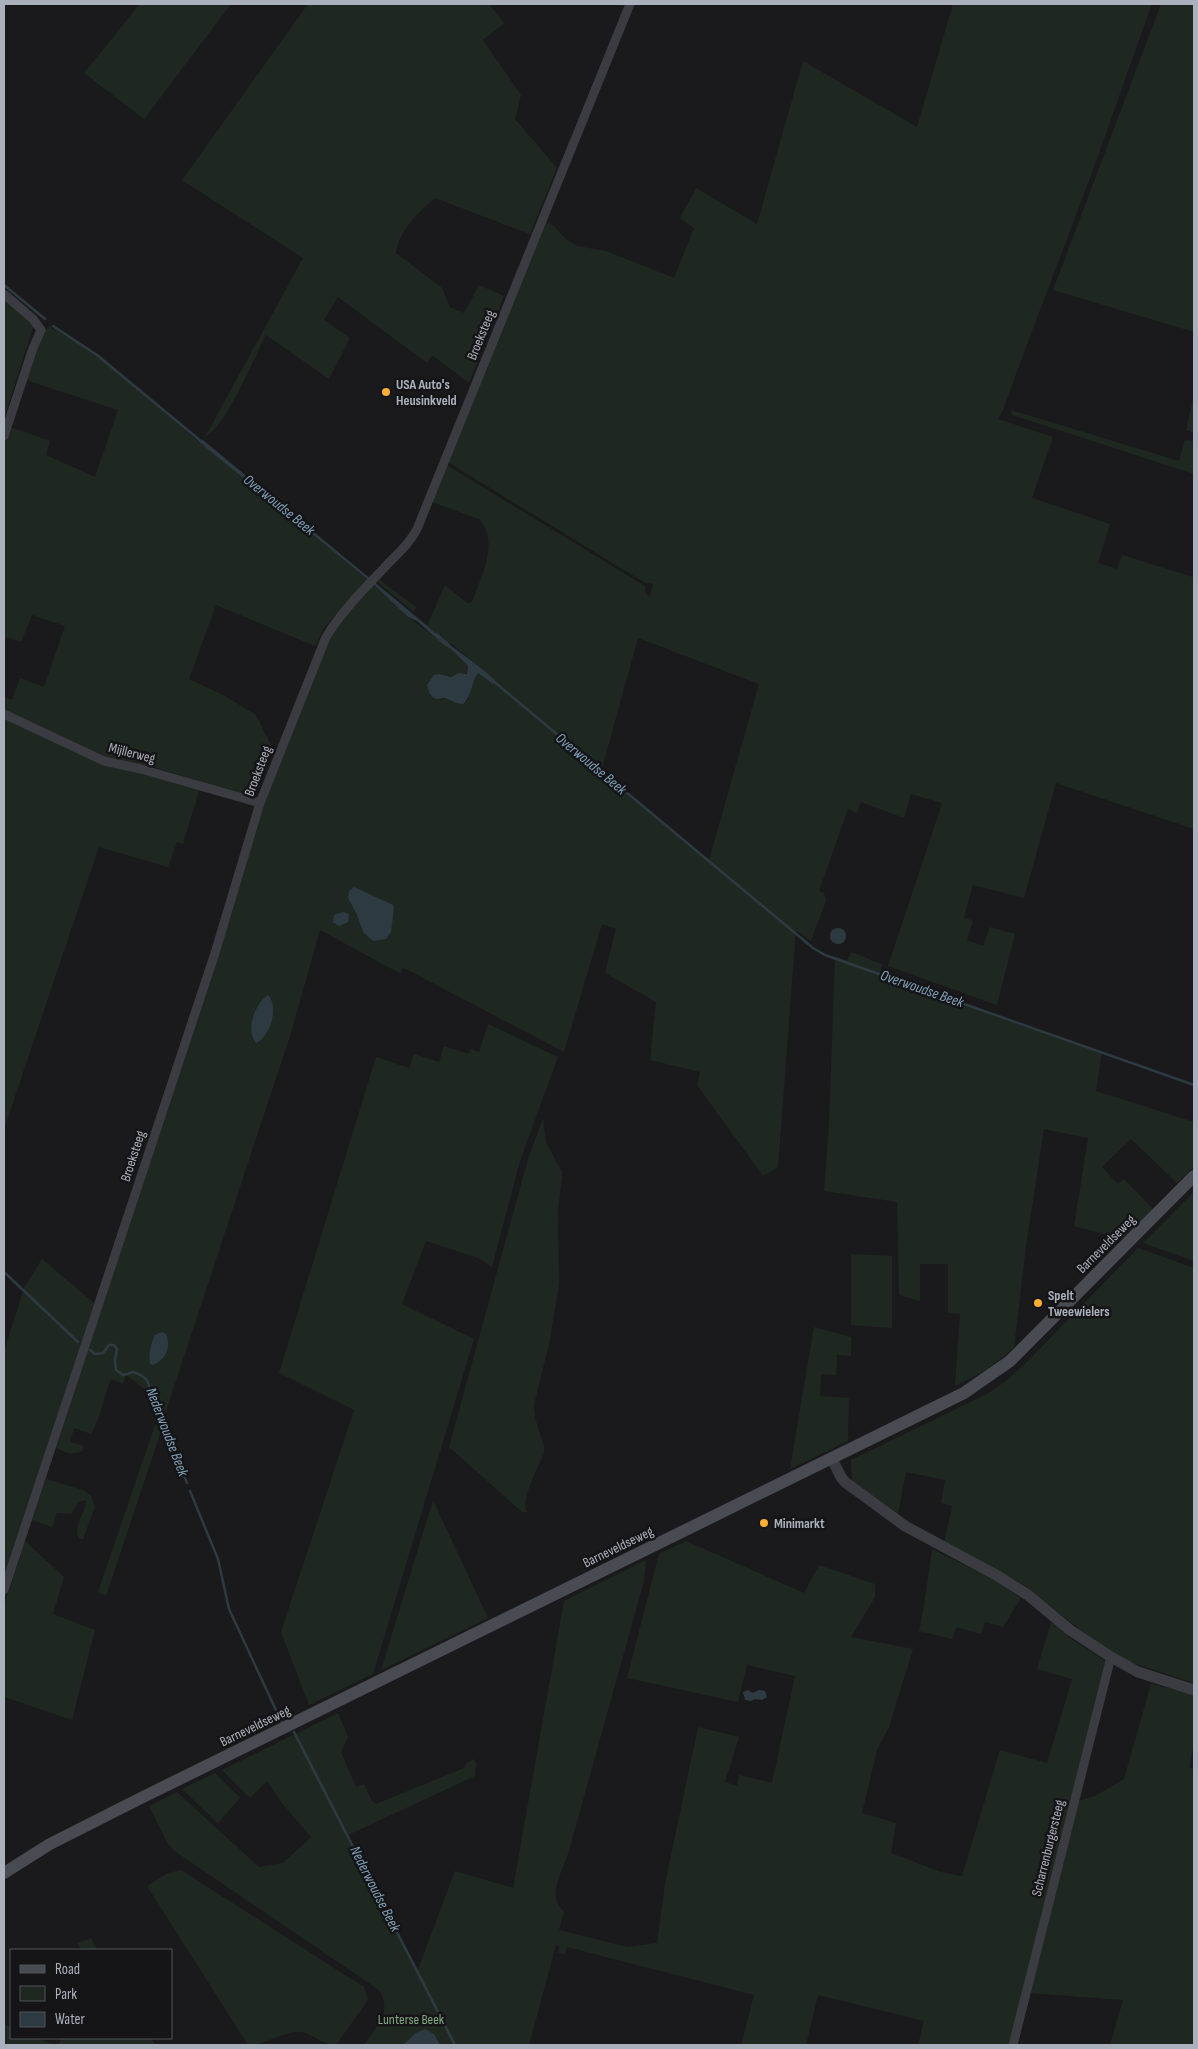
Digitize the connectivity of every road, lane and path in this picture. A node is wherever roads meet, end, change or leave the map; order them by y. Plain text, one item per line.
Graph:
1 (630, 4) edge
2 (4, 294) edge
3 (4, 436) edge
4 (4, 714) edge
5 (260, 803) junction
6 (1194, 1176) edge
7 (832, 1459) junction
8 (4, 1590) edge
9 (1111, 1657) junction
10 (1194, 1690) edge
11 (4, 1873) edge
12 (1013, 2045) edge

1 - 5 street, Broeksteeg
2 - 3 street
4 - 5 street, Mijllerweg
5 - 8 street, Broeksteeg
6 - 7 main road, Barneveldseweg
7 - 9 street
7 - 11 main road, Barneveldseweg
9 - 10 street
9 - 12 street, Scharrenburgersteeg

